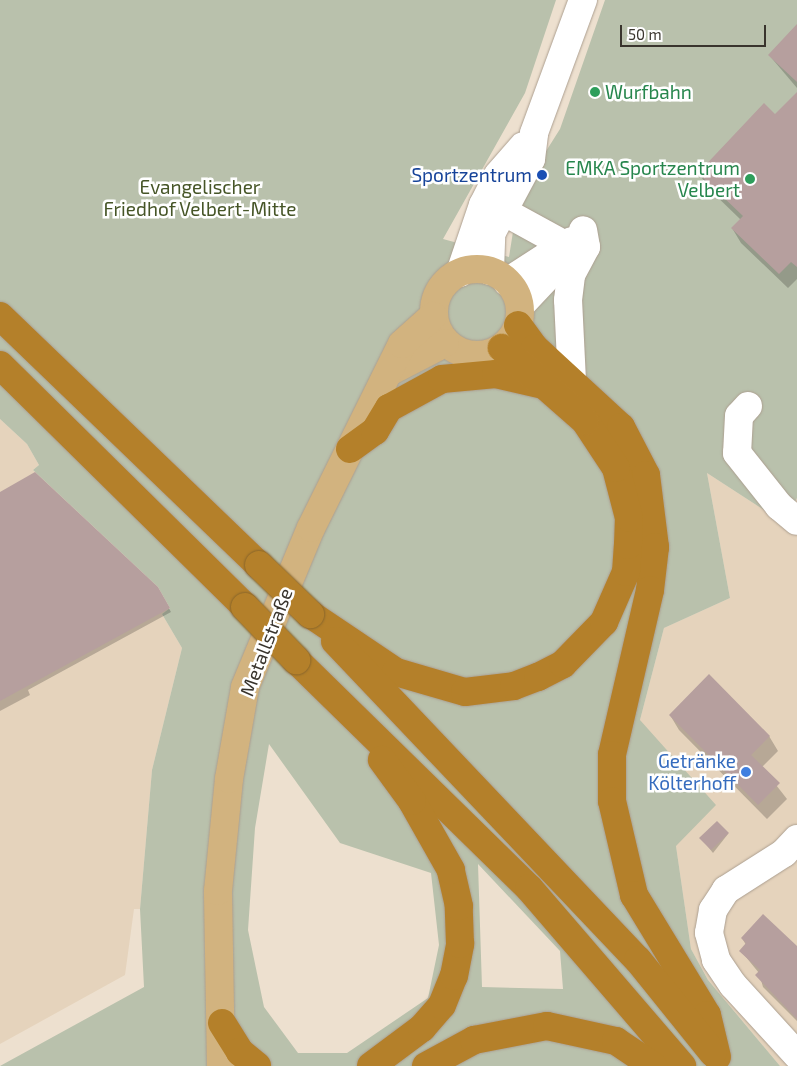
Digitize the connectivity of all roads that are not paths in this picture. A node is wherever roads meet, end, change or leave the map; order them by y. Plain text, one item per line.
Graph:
1 (584, 0) edge
2 (534, 133) junction
3 (500, 210) junction
4 (573, 237) junction
5 (460, 273) junction
6 (499, 277) junction
7 (0, 316) edge
8 (433, 316) junction
9 (519, 316) junction
10 (445, 343) junction
11 (502, 348) junction
12 (0, 365) edge
13 (389, 372) junction
14 (561, 383) junction
15 (748, 406) dead end
16 (350, 449) junction
17 (797, 521) edge
18 (310, 614) junction
19 (341, 705) junction
20 (797, 839) edge
21 (222, 1023) junction
22 (797, 1055) edge
23 (720, 1062) edge
24 (372, 1064) edge
25 (220, 1066) edge
26 (238, 1066) edge
27 (256, 1066) edge
28 (426, 1066) edge
29 (653, 1066) edge
30 (682, 1066) edge

1 - 2 street
2 - 3 street
2 - 5 street
3 - 4 street
3 - 6 street
4 - 6 street
4 - 9 street
4 - 14 street
5 - 6 main road
5 - 8 main road
6 - 9 main road
7 - 18 highway, bridge
8 - 10 main road
8 - 13 main road, Metallstraße
9 - 11 main road
9 - 14 highway
10 - 11 main road
10 - 13 main road
11 - 14 highway
12 - 19 highway, bridge
13 - 16 main road, Metallstraße
14 - 16 highway
14 - 18 highway
14 - 23 highway
15 - 17 street
16 - 21 main road, Metallstraße
18 - 23 highway
19 - 24 highway
19 - 30 highway
20 - 22 street
21 - 25 main road, Metallstraße
21 - 26 main road, Metallstraße
21 - 27 highway
28 - 29 highway

